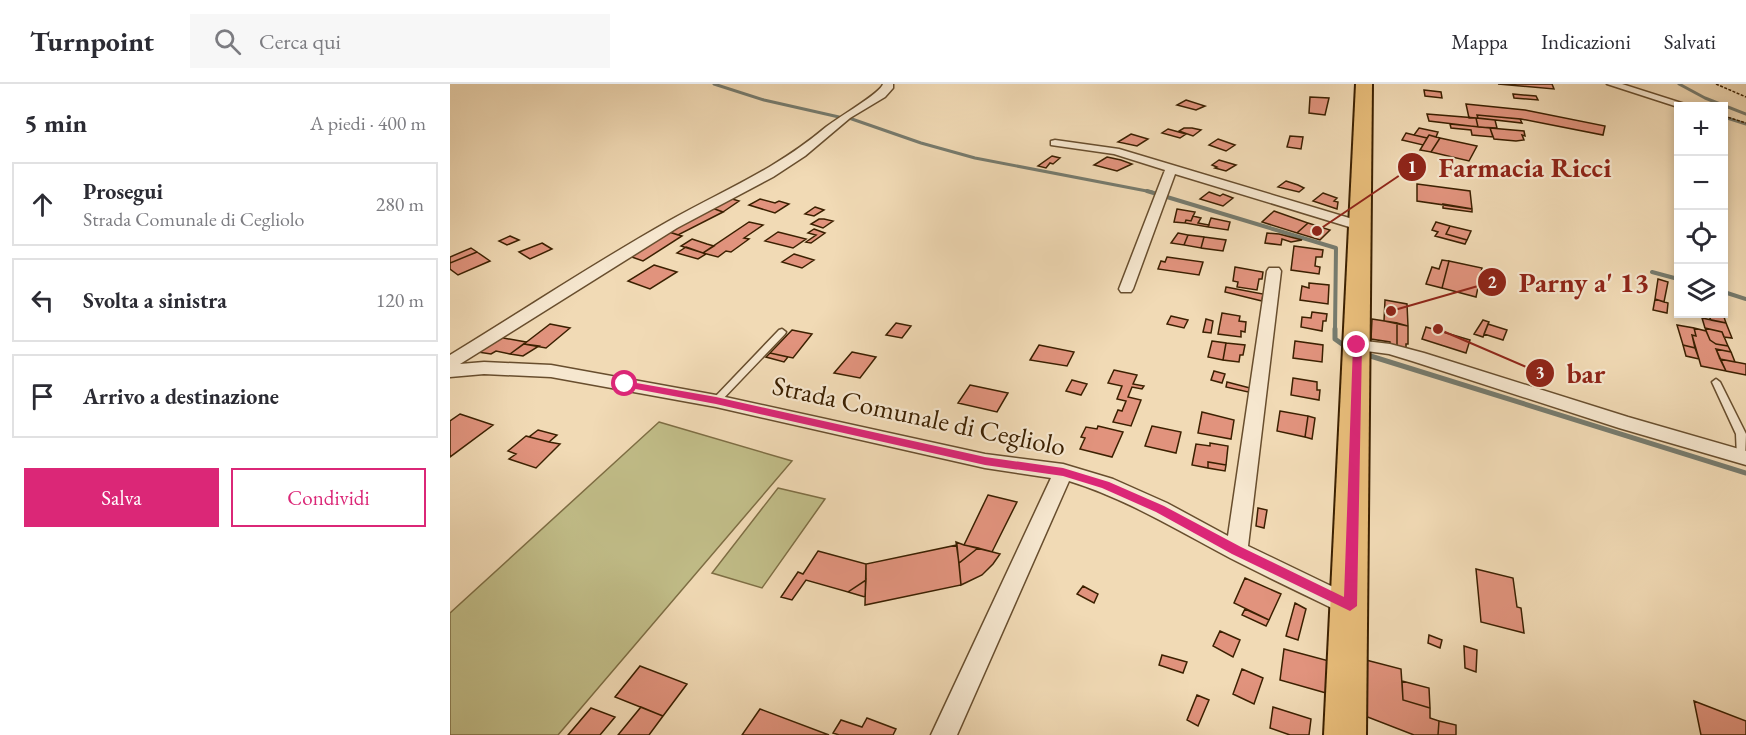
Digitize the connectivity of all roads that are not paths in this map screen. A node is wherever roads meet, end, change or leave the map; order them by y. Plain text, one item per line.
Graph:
1 (888, 84) edge
2 (1364, 84) edge
3 (1612, 84) edge
4 (1674, 102) edge
5 (1055, 142) dead end
6 (1179, 170) junction
7 (1361, 226) junction
8 (1274, 271) dead end
9 (1126, 289) dead end
10 (782, 332) dead end
11 (1357, 345) junction
12 (450, 363) edge
13 (450, 371) edge
14 (1716, 382) dead end
15 (716, 401) junction
16 (1744, 457) edge
17 (1063, 472) junction
18 (1237, 551) junction
19 (1350, 606) junction
20 (944, 735) edge
21 (1345, 735) edge

1 - 12 street
2 - 7 main road
3 - 4 street
5 - 6 street
6 - 7 street
6 - 9 street
7 - 11 main road
8 - 18 street
10 - 15 lane
11 - 16 street
11 - 19 main road
13 - 15 street, Strada Comunale di Cegliolo
14 - 16 lane
15 - 17 street, Strada Comunale di Cegliolo
17 - 18 street, Strada Comunale di Cegliolo
17 - 20 street
18 - 19 street, Strada Comunale di Cegliolo
19 - 21 main road

